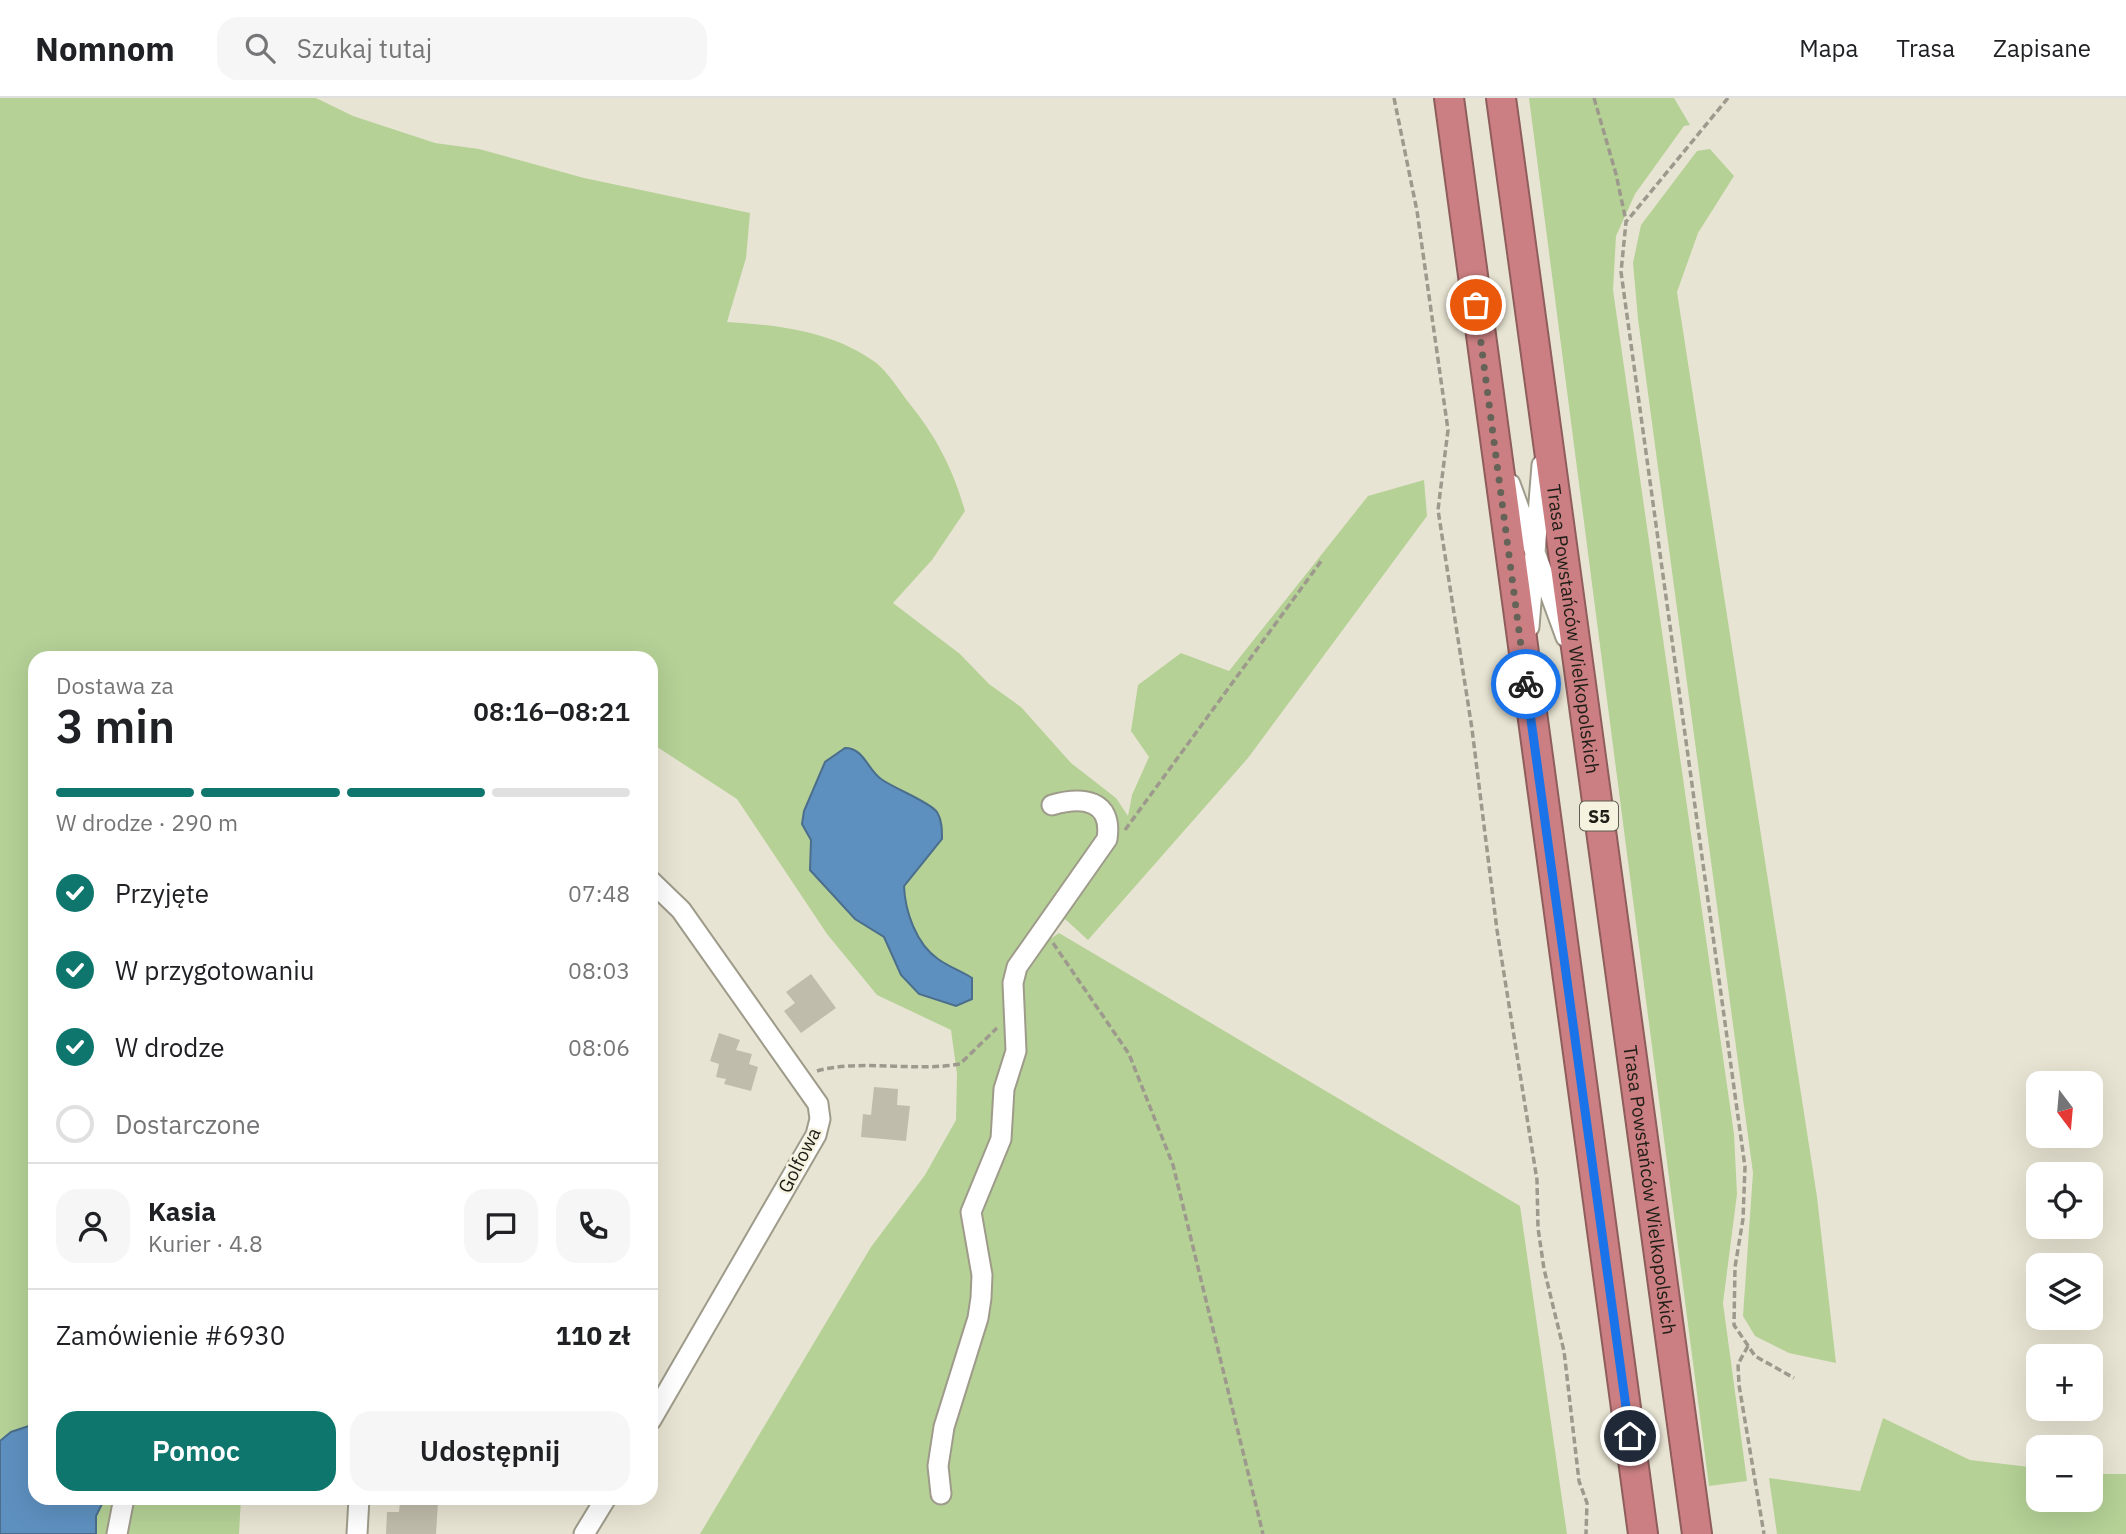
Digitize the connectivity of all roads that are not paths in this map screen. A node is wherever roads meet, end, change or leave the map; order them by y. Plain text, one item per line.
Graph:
1 (1449, 98) edge
2 (1501, 98) edge
3 (1545, 434) junction
4 (1494, 440) junction
5 (1535, 554) junction
6 (1578, 671) junction
7 (1525, 677) junction
8 (1052, 805) dead end
9 (658, 888) edge
10 (658, 1408) edge
11 (941, 1494) dead end
12 (123, 1505) edge
13 (359, 1505) edge
14 (602, 1505) edge
15 (117, 1534) edge
16 (357, 1534) edge
17 (584, 1534) edge
18 (1643, 1534) edge
19 (1697, 1534) edge

1 - 4 highway
2 - 3 highway, Trasa Powstańców Wielkopolskich / S5
3 - 5 lane
3 - 6 highway, Trasa Powstańców Wielkopolskich / S5
4 - 5 lane
4 - 7 highway
5 - 6 lane
5 - 7 lane
6 - 19 highway, Trasa Powstańców Wielkopolskich / S5
7 - 18 highway
8 - 11 lane
9 - 10 lane, Golfowa
12 - 15 lane
13 - 16 lane
14 - 17 lane

